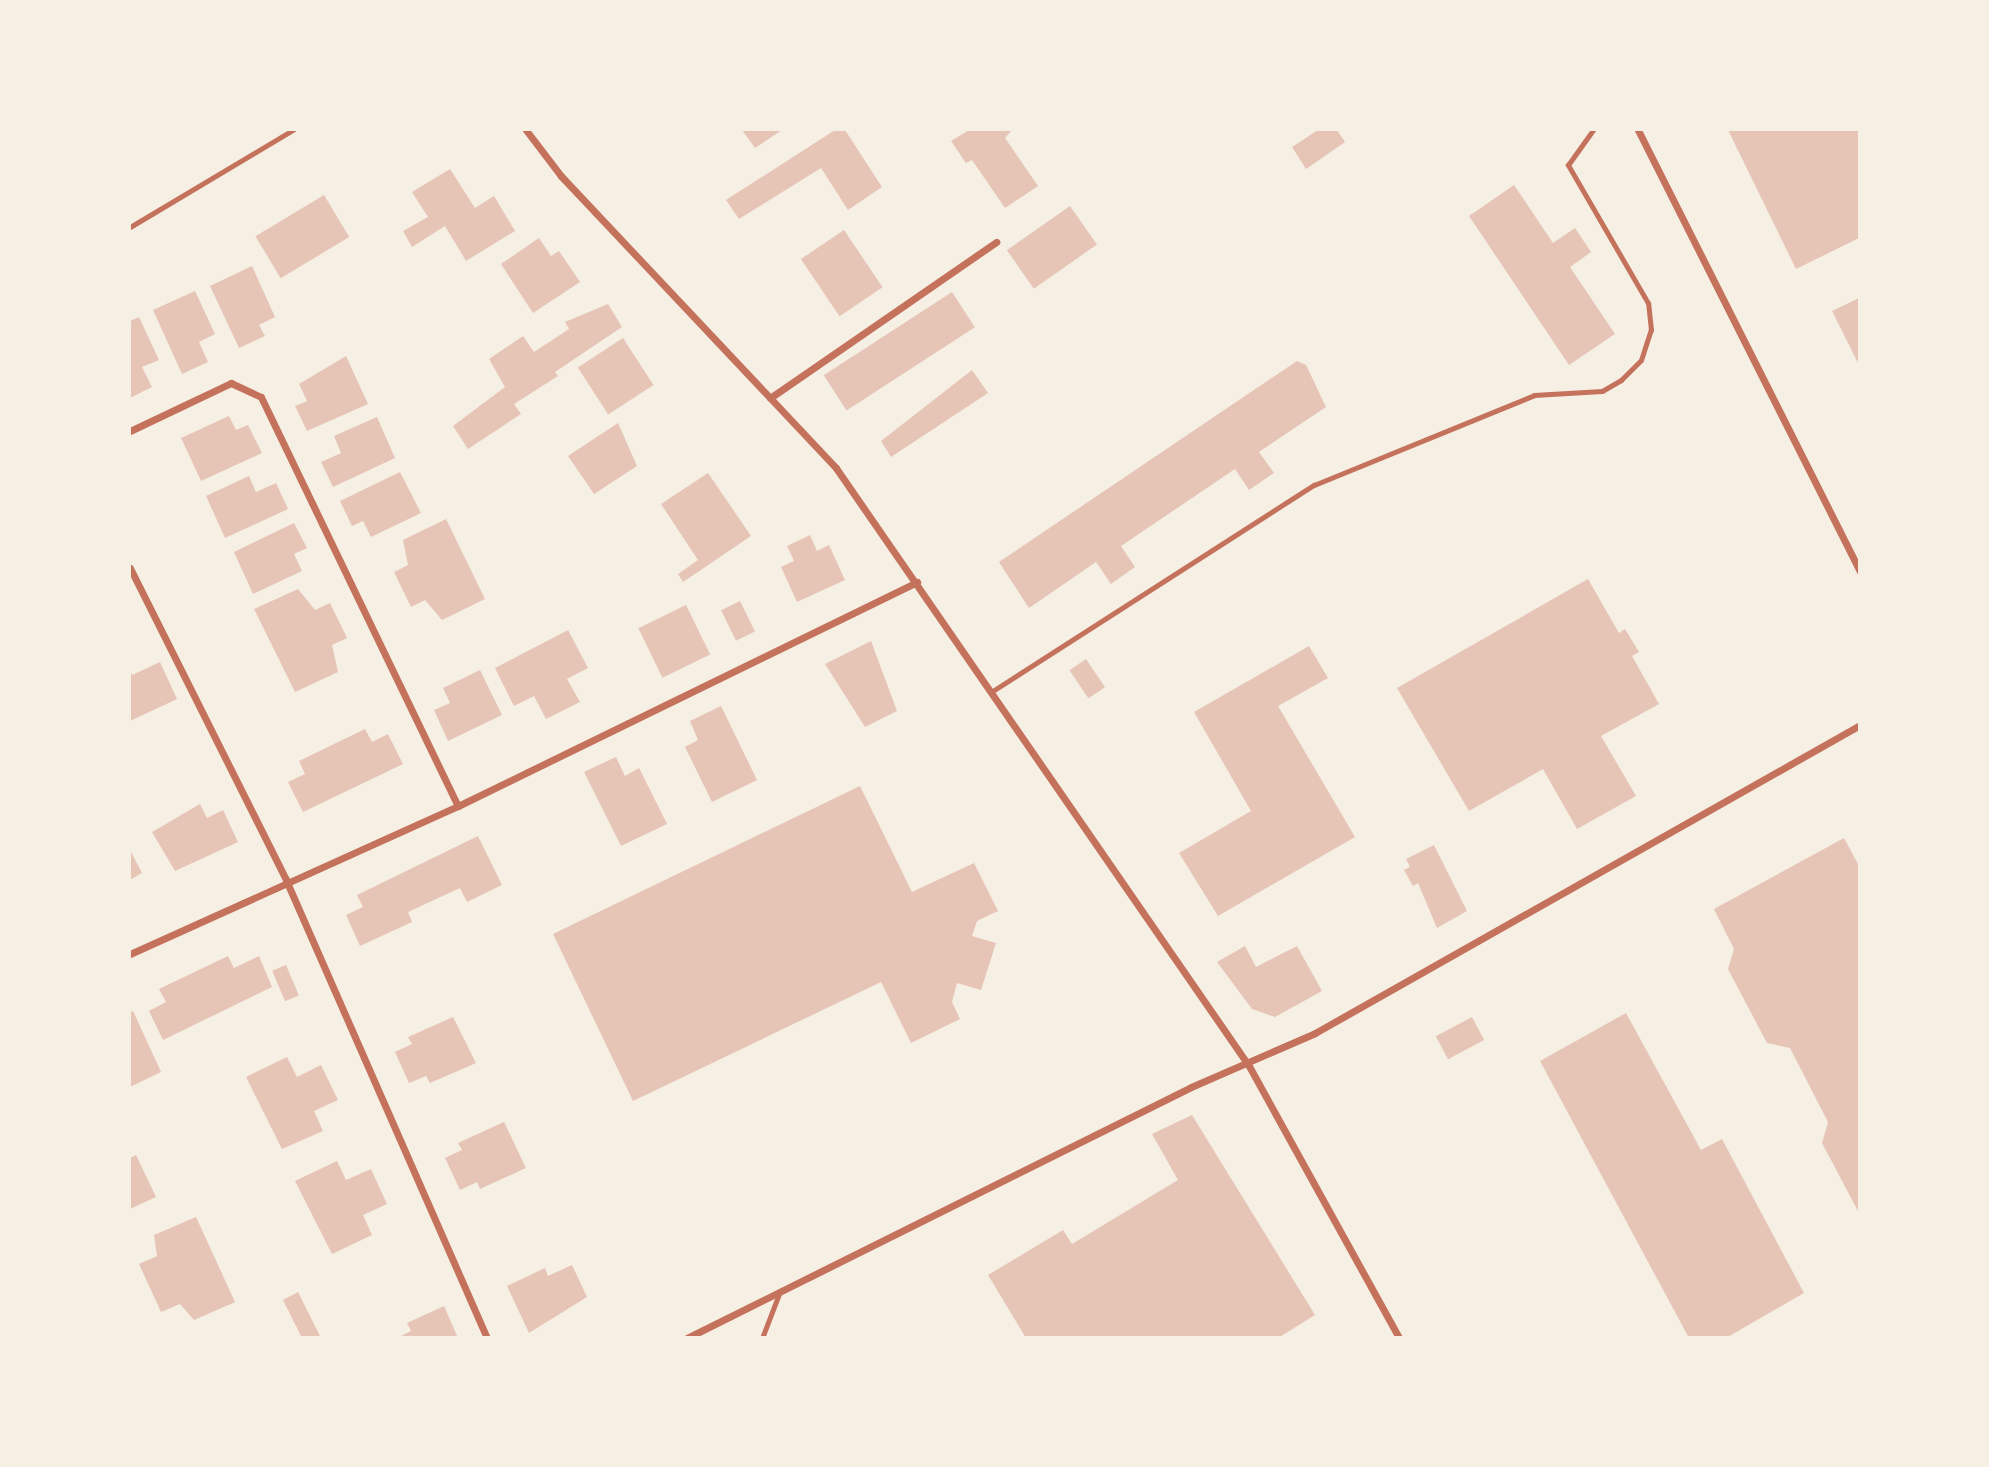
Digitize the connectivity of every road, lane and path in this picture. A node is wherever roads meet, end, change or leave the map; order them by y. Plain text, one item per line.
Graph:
1 (293, 130) edge
2 (526, 130) edge
3 (1593, 130) edge
4 (1638, 130) edge
5 (130, 227) edge
6 (996, 242) dead end
7 (770, 398) junction
8 (130, 431) edge
9 (130, 568) edge
10 (1860, 571) edge
11 (917, 582) junction
12 (991, 692) junction
13 (1860, 724) edge
14 (458, 806) junction
15 (286, 880) junction
16 (130, 954) edge
17 (1249, 1066) junction
18 (781, 1288) junction
19 (487, 1338) edge
20 (687, 1338) edge
21 (762, 1338) edge
22 (1399, 1338) edge

1 - 5 lane
2 - 7 street
3 - 12 lane
4 - 10 street
6 - 7 street
7 - 11 street
8 - 14 street
9 - 15 street
11 - 12 street
11 - 14 street
12 - 17 street
13 - 17 street
14 - 15 street
15 - 16 street
15 - 19 street
17 - 18 street
17 - 22 street
18 - 20 street
18 - 21 lane

